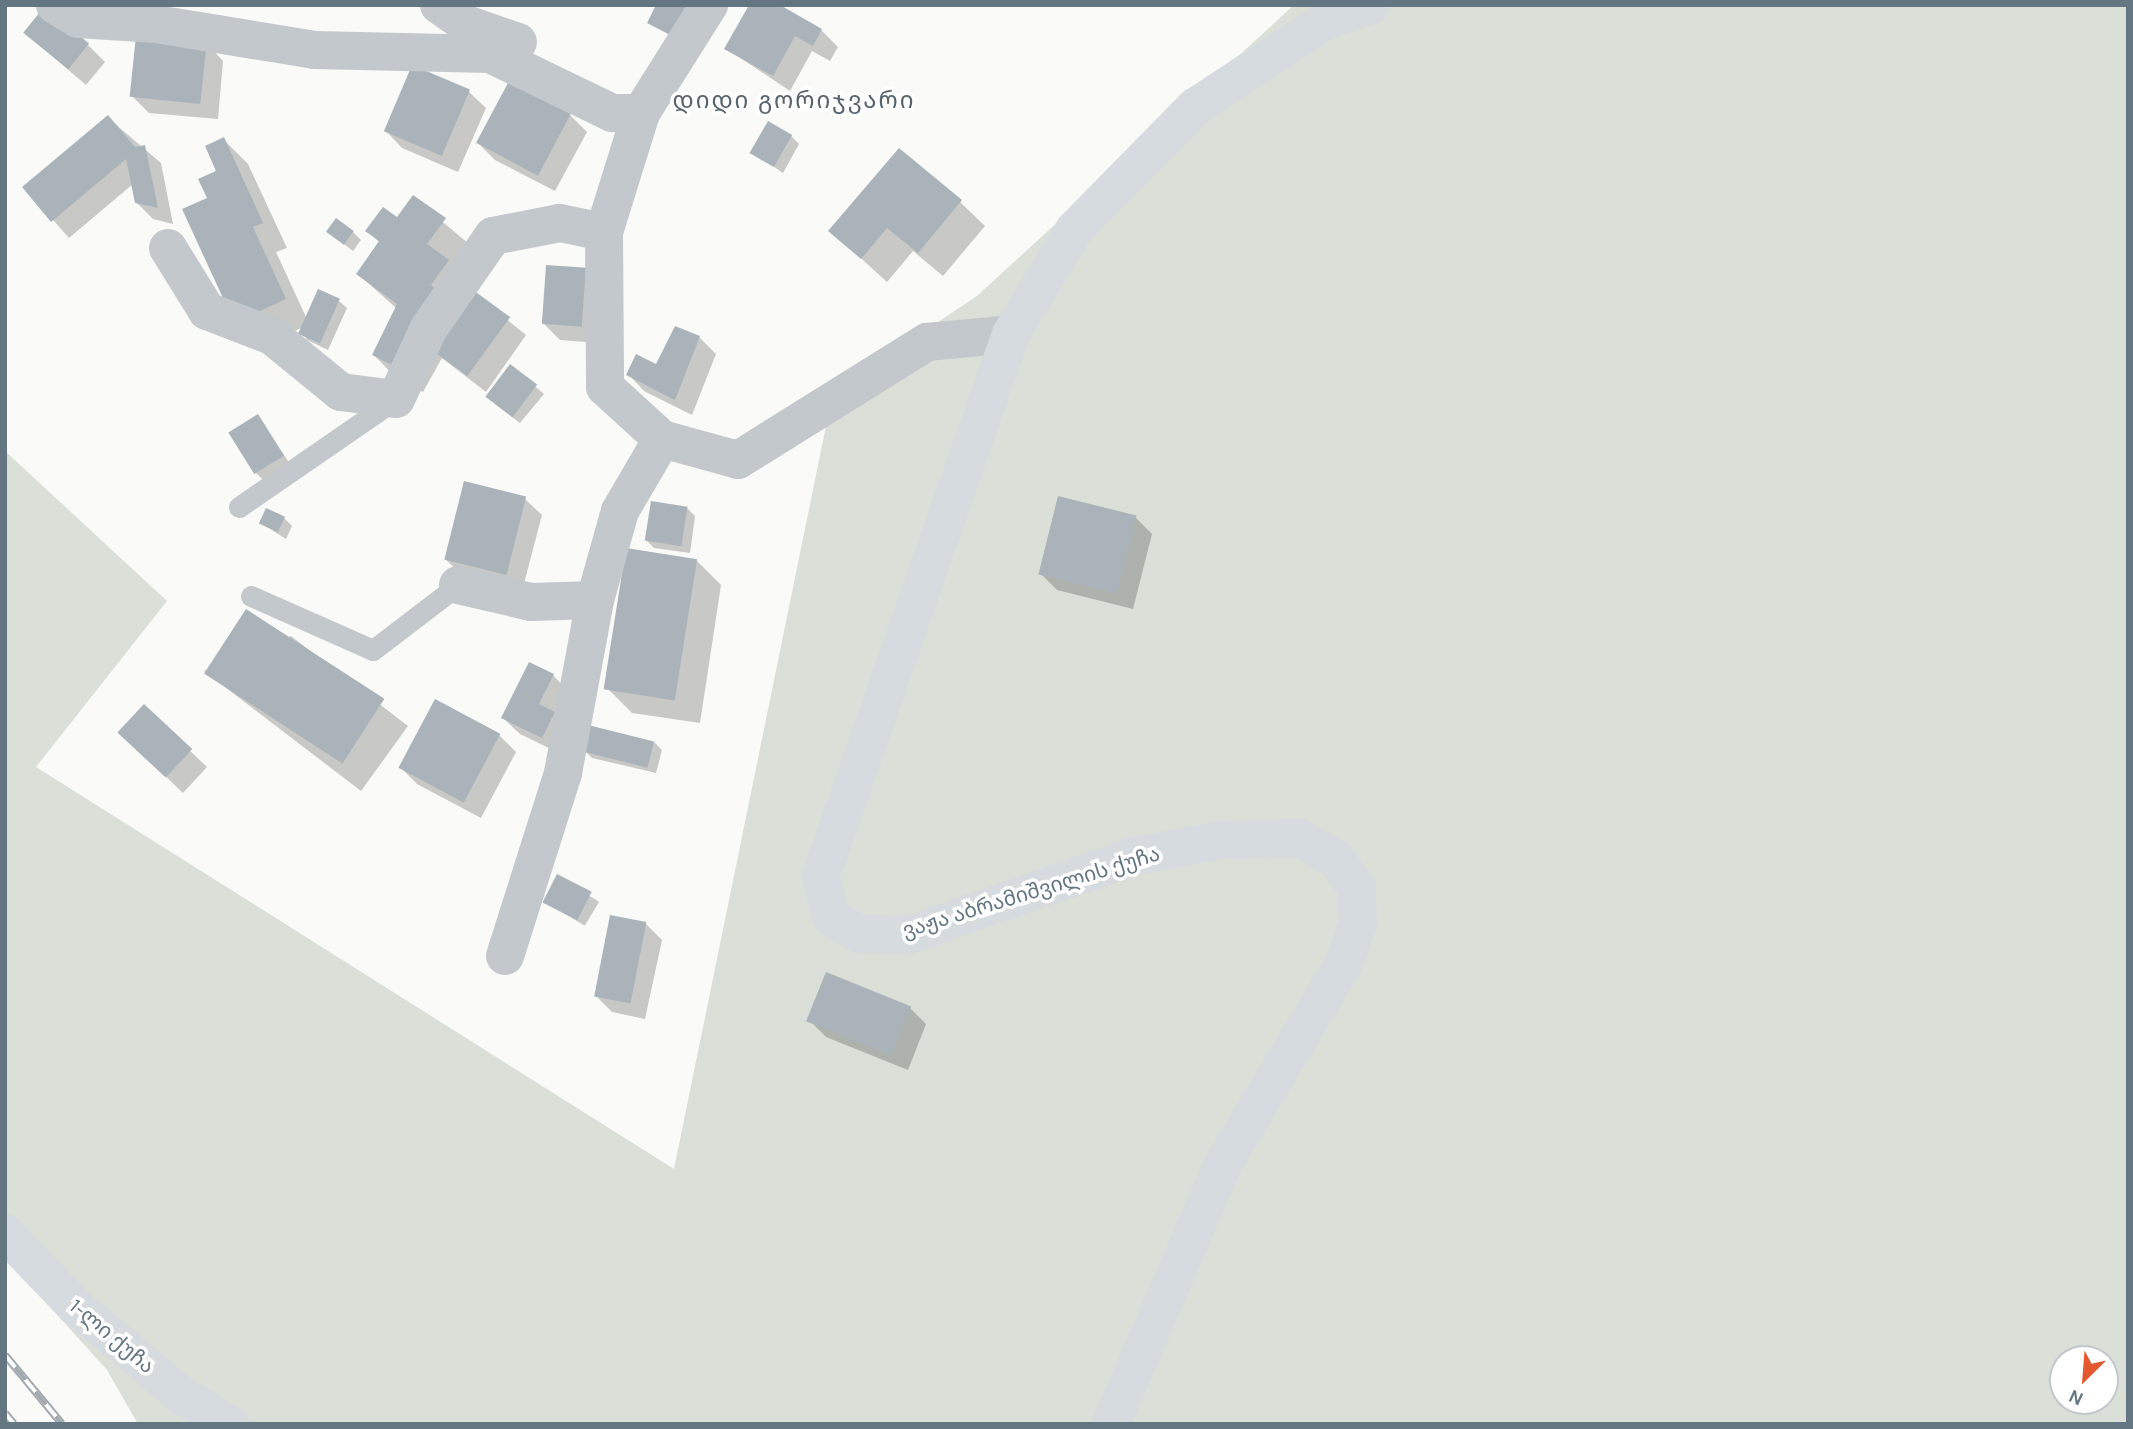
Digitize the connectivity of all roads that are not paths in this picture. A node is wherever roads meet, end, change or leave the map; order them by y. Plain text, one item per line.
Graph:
1 (55, 5) edge
2 (439, 5) edge
3 (709, 5) edge
4 (1371, 5) edge
5 (626, 113) junction
6 (604, 232) junction
7 (168, 248) dead end
8 (1011, 334) junction
9 (396, 399) junction
10 (662, 439) junction
11 (239, 507) dead end
12 (458, 585) joint
13 (251, 596) dead end
14 (595, 600) junction
15 (505, 956) dead end
16 (5, 1233) edge
17 (230, 1424) edge
18 (1111, 1424) edge

1 - 5 street
2 - 5 street
3 - 5 street
4 - 8 street, ვაჟა აბრამიშვილის ქუჩა
5 - 6 street
6 - 9 street
6 - 10 street
7 - 9 street
8 - 10 street
8 - 18 street, ვაჟა აბრამიშვილის ქუჩა
9 - 11 lane
10 - 14 street
12 - 13 lane
12 - 14 street
14 - 15 street
16 - 17 street, 1-ლი ქუჩა

